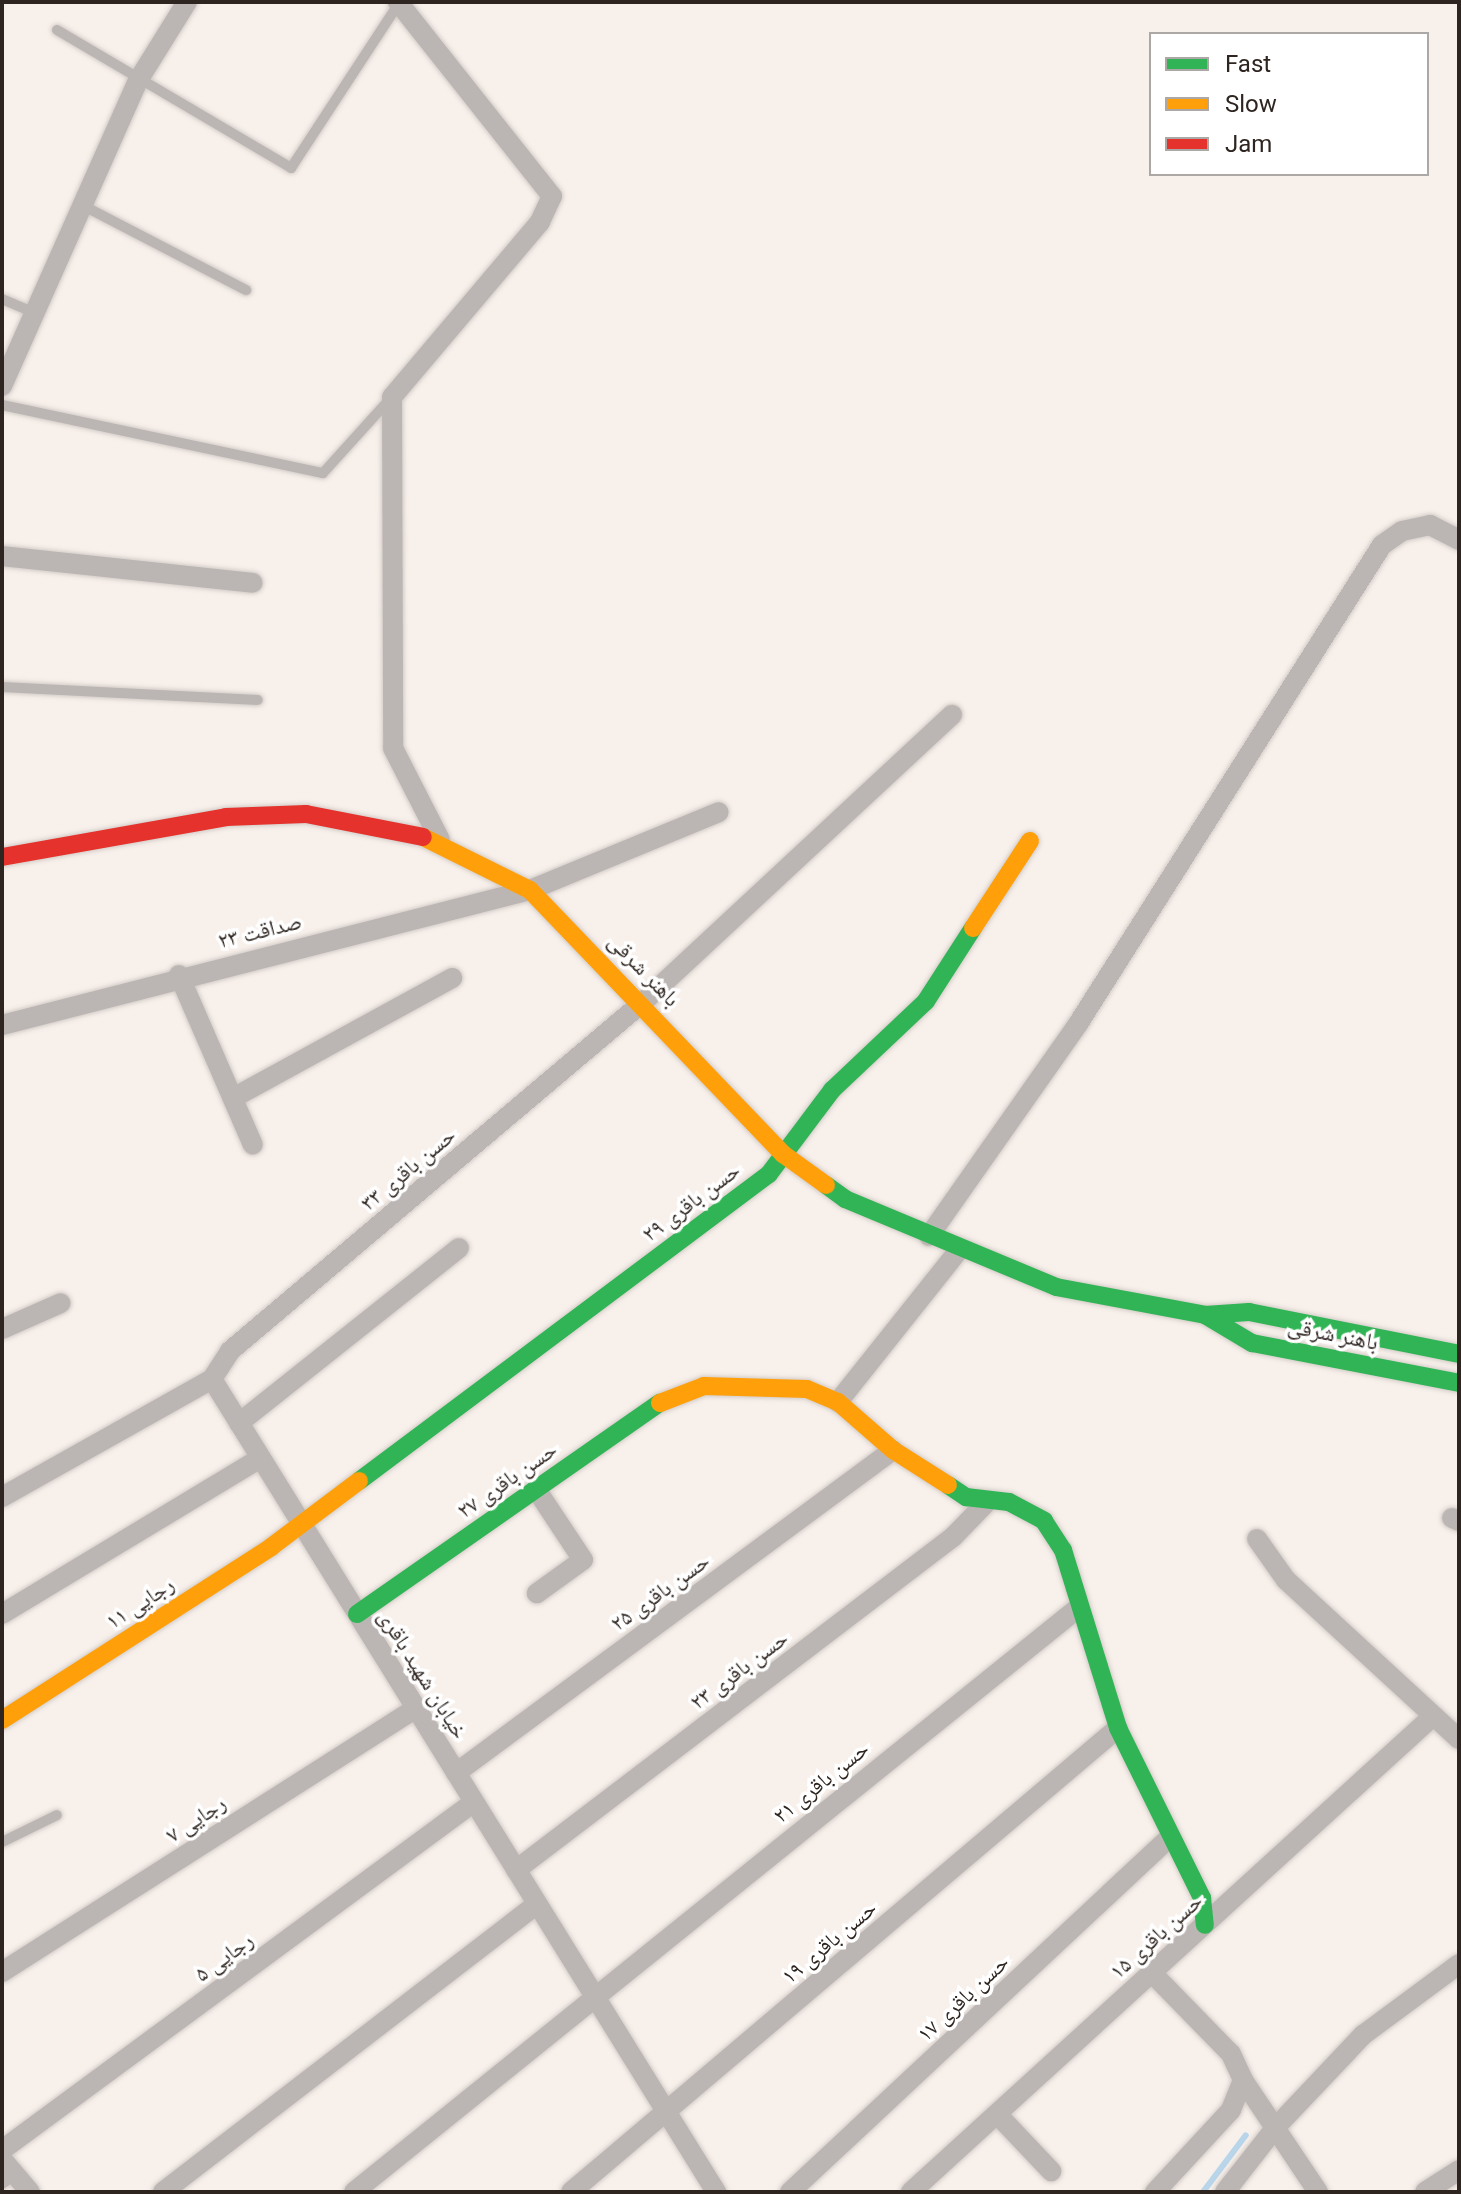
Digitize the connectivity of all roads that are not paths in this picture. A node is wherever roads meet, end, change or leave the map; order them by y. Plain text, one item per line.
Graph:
1 (187, 2) edge
2 (398, 2) edge
3 (57, 30) dead end
4 (139, 79) junction
5 (82, 205) junction
6 (246, 290) dead end
7 (2, 299) edge
8 (32, 312) junction
9 (2, 386) edge
10 (392, 397) junction
11 (2, 405) edge
12 (1459, 540) edge
13 (2, 556) edge
14 (253, 583) dead end
15 (2, 687) edge
16 (258, 700) dead end
17 (952, 715) dead end
18 (719, 812) dead end
19 (440, 840) junction
20 (1030, 841) dead end
21 (2, 857) edge
22 (530, 890) junction
23 (179, 975) junction
24 (452, 978) dead end
25 (643, 1002) junction
26 (2, 1025) edge
27 (233, 1098) junction
28 (253, 1145) dead end
29 (783, 1154) junction
30 (929, 1236) junction
31 (459, 1248) dead end
32 (958, 1251) junction
33 (61, 1303) dead end
34 (1205, 1315) junction
35 (2, 1329) edge
36 (1459, 1354) edge
37 (212, 1379) junction
38 (1459, 1383) edge
39 (838, 1402) junction
40 (239, 1423) junction
41 (893, 1450) junction
42 (261, 1458) junction
43 (536, 1489) junction
44 (2, 1497) edge
45 (986, 1503) junction
46 (301, 1522) junction
47 (1257, 1539) dead end
48 (537, 1593) dead end
49 (1078, 1608) junction
50 (2, 1614) edge
51 (357, 1614) junction
52 (416, 1708) junction
53 (1433, 1716) junction
54 (2, 1720) edge
55 (1118, 1728) junction
56 (1459, 1739) edge
57 (456, 1773) junction
58 (474, 1802) junction
59 (57, 1815) dead end
60 (1169, 1838) junction
61 (2, 1842) edge
62 (516, 1870) junction
63 (537, 1904) junction
64 (1205, 1925) junction
65 (1459, 1964) edge
66 (2, 1972) edge
67 (1152, 1973) junction
68 (593, 1994) junction
69 (1243, 2080) junction
70 (666, 2112) junction
71 (997, 2114) junction
72 (1276, 2127) junction
73 (2, 2150) edge
74 (1459, 2170) edge
75 (1051, 2171) dead end
76 (6, 2173) edge
77 (30, 2192) edge
78 (163, 2192) edge
79 (354, 2192) edge
80 (571, 2192) edge
81 (716, 2192) edge
82 (790, 2192) edge
83 (911, 2192) edge
84 (1155, 2192) edge
85 (1225, 2192) edge
86 (1318, 2192) edge
87 (1425, 2192) edge

1 - 4 street
2 - 4 lane
2 - 10 street
3 - 4 lane
4 - 5 street
5 - 6 lane
5 - 8 street
7 - 8 lane
8 - 9 street
10 - 11 lane
10 - 19 street
12 - 30 street
13 - 14 street
15 - 16 lane
17 - 25 street, حسن باقری ۳۳
18 - 22 street, صداقت ۲۳
19 - 21 street, باهنر شرقی
19 - 22 street, باهنر شرقی
20 - 29 street, حسن باقری ۲۹
22 - 23 street, صداقت ۲۳
22 - 25 street, باهنر شرقی
23 - 26 street, صداقت ۲۳
23 - 27 street
24 - 27 street
25 - 29 street, باهنر شرقی
25 - 37 street, حسن باقری ۳۳
27 - 28 street
29 - 30 street, باهنر شرقی
29 - 46 street, حسن باقری ۲۹
30 - 32 street, باهنر شرقی
31 - 40 street
32 - 34 street, باهنر شرقی
32 - 39 street
33 - 35 street
34 - 36 street, باهنر شرقی
34 - 38 street, باهنر شرقی
37 - 40 street, خیابان شهید باقری
37 - 44 street
39 - 41 street
39 - 43 street, حسن باقری ۲۷
40 - 42 street, خیابان شهید باقری
41 - 45 street
41 - 57 street, حسن باقری ۲۵
42 - 46 street, خیابان شهید باقری
42 - 50 street
43 - 48 street
43 - 51 street, حسن باقری ۲۷
45 - 49 street
45 - 62 street, حسن باقری ۲۳
46 - 51 street, خیابان شهید باقری
46 - 54 street, رجایی ۱۱
47 - 53 street
49 - 55 street
49 - 68 street, حسن باقری ۲۱
51 - 52 street, خیابان شهید باقری
52 - 57 street, خیابان شهید باقری
52 - 66 street, رجایی ۷
53 - 56 street
53 - 64 street, حسن باقری ۱۵
55 - 60 street
55 - 70 street, حسن باقری ۱۹
57 - 58 street, خیابان شهید باقری
58 - 62 street, خیابان شهید باقری
58 - 73 street, رجایی ۵
59 - 61 lane
60 - 64 street
60 - 82 street, حسن باقری ۱۷
62 - 63 street, خیابان شهید باقری
63 - 68 street, خیابان شهید باقری
63 - 78 street
64 - 67 street, حسن باقری ۱۵
65 - 72 street
67 - 69 street
67 - 71 street, حسن باقری ۱۵
68 - 70 street, خیابان شهید باقری
68 - 79 street, حسن باقری ۲۱
69 - 72 street
69 - 84 street
70 - 80 street, حسن باقری ۱۹
70 - 81 street, خیابان شهید باقری
71 - 75 street
71 - 83 street, حسن باقری ۱۵
72 - 85 street
72 - 86 street
74 - 87 street
76 - 77 street

